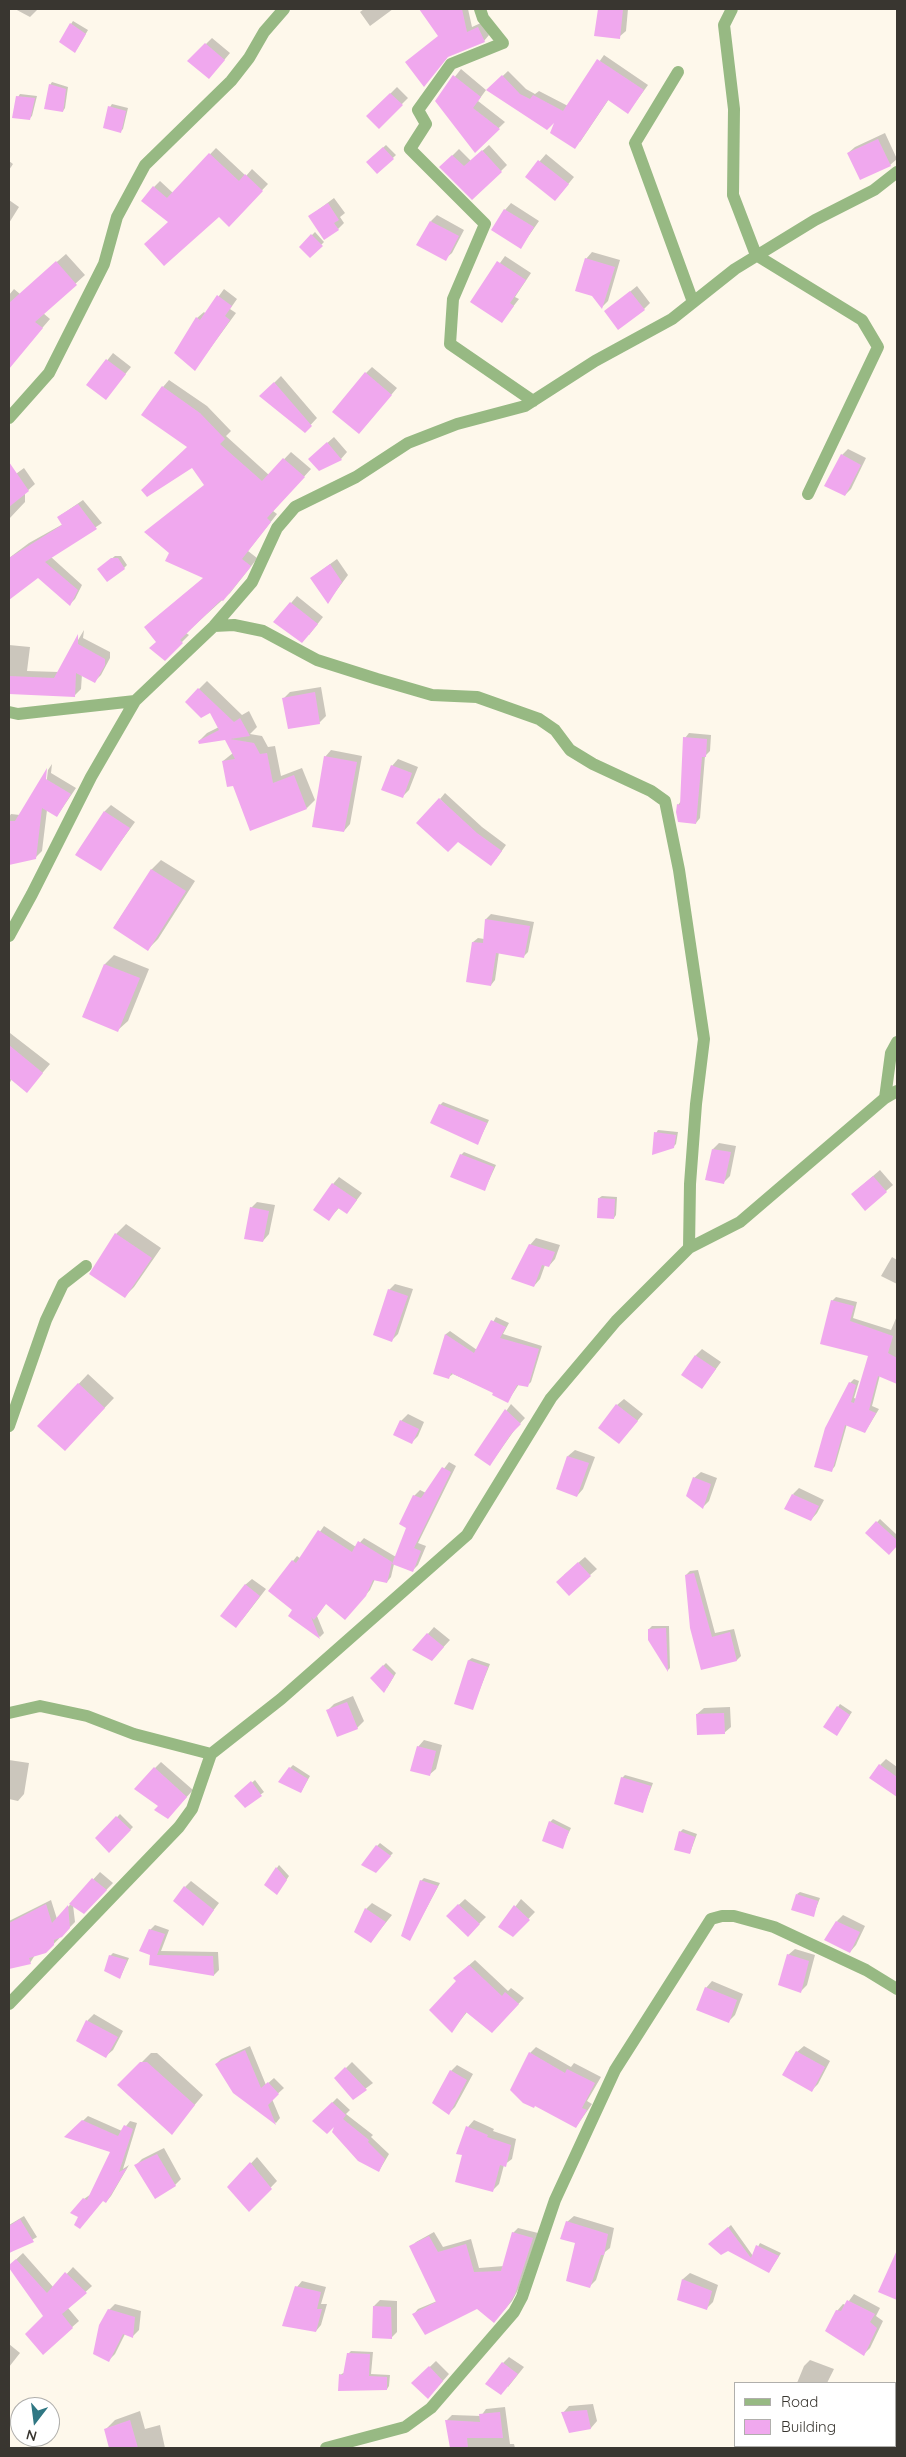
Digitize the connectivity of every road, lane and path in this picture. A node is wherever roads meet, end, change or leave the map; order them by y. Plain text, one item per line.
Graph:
1 (284, 9) edge
2 (480, 9) edge
3 (732, 9) edge
4 (678, 72) dead end
5 (897, 172) edge
6 (756, 255) junction
7 (693, 302) junction
8 (533, 401) junction
9 (9, 418) edge
10 (808, 494) dead end
11 (214, 626) junction
12 (136, 701) junction
13 (9, 712) edge
14 (9, 936) edge
15 (897, 1042) edge
16 (897, 1091) edge
17 (885, 1098) junction
18 (689, 1248) junction
19 (86, 1266) dead end
20 (9, 1426) edge
21 (9, 1713) edge
22 (211, 1754) junction
23 (897, 1989) edge
24 (9, 2004) edge
25 (326, 2448) edge

1 - 9 street
2 - 8 street
3 - 6 street
4 - 7 street
5 - 6 street
6 - 7 street
6 - 10 street
7 - 8 street
8 - 11 street
11 - 12 street
11 - 18 street
12 - 13 street
12 - 14 street
15 - 17 street
16 - 17 street
17 - 18 street
18 - 22 street
19 - 20 street
21 - 22 street
22 - 24 street
23 - 25 street

